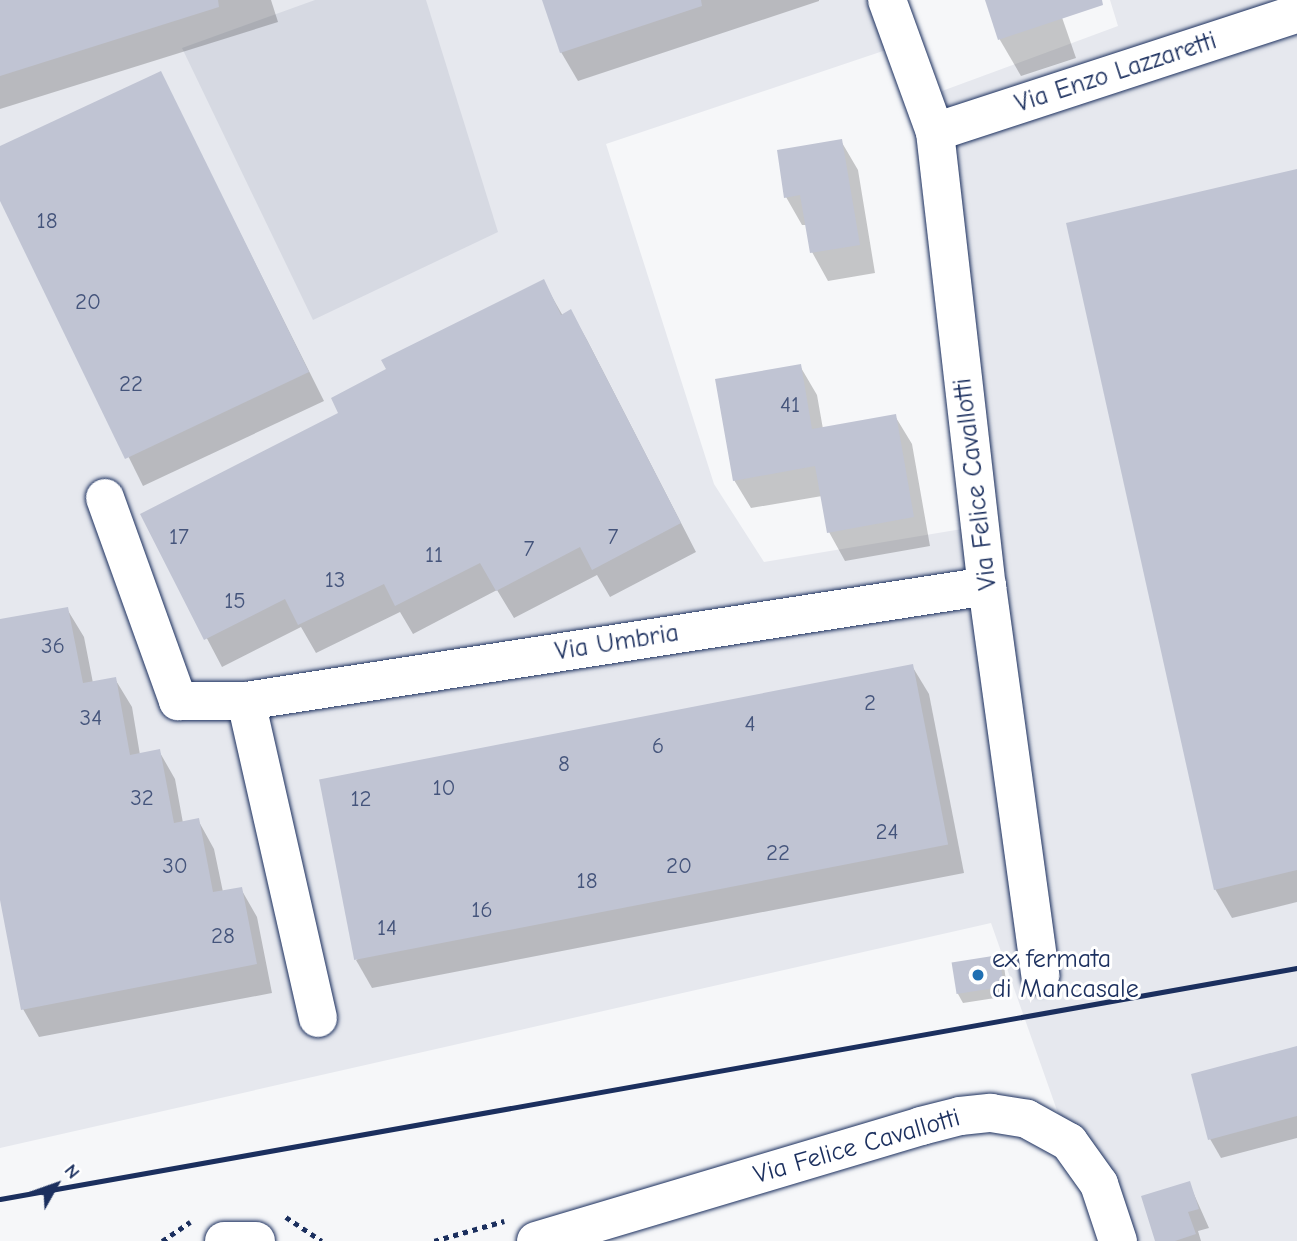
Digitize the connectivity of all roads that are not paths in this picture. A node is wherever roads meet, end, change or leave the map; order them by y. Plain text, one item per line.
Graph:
1 (887, 0) edge
2 (1297, 15) edge
3 (935, 132) junction
4 (105, 498) dead end
5 (987, 586) junction
6 (246, 701) junction
7 (1040, 975) dead end
8 (318, 1018) dead end
9 (224, 1241) edge
10 (256, 1241) edge
11 (536, 1241) edge
12 (1118, 1241) edge

1 - 3 street, Via Felice Cavallotti
2 - 3 street, Via Enzo Lazzaretti
3 - 5 street, Via Felice Cavallotti
4 - 6 street, Via Umbria
5 - 6 street, Via Umbria
5 - 7 street, Via Felice Cavallotti
6 - 8 street
9 - 10 street
11 - 12 street, Via Felice Cavallotti

